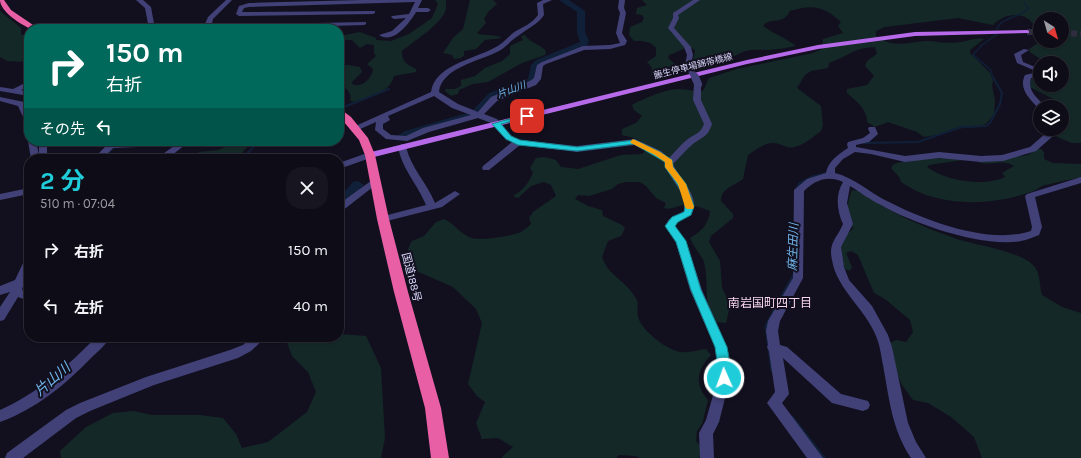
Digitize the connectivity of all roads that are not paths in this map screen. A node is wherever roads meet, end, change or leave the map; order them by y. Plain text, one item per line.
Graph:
1 (0, 0) edge
2 (140, 0) edge
3 (229, 0) edge
4 (549, 0) edge
5 (622, 0) edge
6 (697, 0) edge
7 (324, 1) edge
8 (386, 1) edge
9 (416, 6) edge
10 (389, 7) dead end
11 (428, 10) dead end
12 (373, 12) dead end
13 (317, 13) junction
14 (394, 17) dead end
15 (364, 23) dead end
16 (28, 24) edge
17 (151, 24) edge
18 (208, 24) edge
19 (312, 24) edge
20 (344, 24) edge
21 (1027, 32) tunnel mouth
22 (382, 35) dead end
23 (1026, 50) dead end
24 (1033, 69) edge
25 (1033, 74) edge
26 (24, 86) edge
27 (0, 89) edge
28 (15, 92) junction
29 (24, 93) edge
30 (435, 93) junction
31 (0, 99) edge
32 (1035, 100) edge
33 (24, 110) edge
34 (476, 114) junction
35 (344, 116) edge
36 (385, 117) junction
37 (496, 124) junction
38 (355, 128) junction
39 (872, 129) dead end
40 (1048, 136) edge
41 (518, 142) junction
42 (112, 146) edge
43 (179, 146) edge
44 (402, 147) junction
45 (853, 150) junction
46 (103, 154) edge
47 (168, 154) edge
48 (370, 155) junction
49 (669, 162) junction
50 (344, 164) edge
51 (486, 168) dead end
52 (830, 175) junction
53 (1081, 180) edge
54 (375, 181) junction
55 (847, 182) junction
56 (24, 192) edge
57 (455, 194) dead end
58 (0, 197) edge
59 (344, 205) edge
60 (432, 207) junction
61 (383, 219) junction
62 (24, 281) edge
63 (0, 291) edge
64 (14, 294) junction
65 (24, 295) edge
66 (0, 317) edge
67 (99, 342) edge
68 (254, 342) edge
69 (774, 347) junction
70 (863, 405) dead end
71 (0, 416) edge
72 (12, 458) edge
73 (440, 458) edge
74 (707, 458) edge
75 (816, 458) edge
76 (919, 458) edge

1 - 16 highway
2 - 17 street
3 - 18 street
4 - 30 street
5 - 34 street
6 - 49 street, bridge
7 - 8 street
7 - 13 street
7 - 13 street
8 - 9 street
9 - 10 street
9 - 11 street
9 - 14 street
9 - 22 street
12 - 13 street
13 - 19 street
15 - 20 street
21 - 37 main road, 藤生停車場錦帯橋線
23 - 24 street
25 - 32 street
26 - 28 street
27 - 28 street
28 - 29 street
30 - 34 street
30 - 36 street
31 - 33 street
34 - 36 street
34 - 37 street
35 - 38 highway, 国道188号
36 - 38 street
37 - 41 street
37 - 44 main road, 藤生停車場錦帯橋線
38 - 48 highway, 国道188号
39 - 45 street
40 - 45 street
41 - 49 street
41 - 51 street
42 - 46 street
43 - 47 street
44 - 48 main road, 藤生停車場錦帯橋線
44 - 60 street
45 - 52 street
48 - 50 street
48 - 54 highway, 国道188号
49 - 74 street
52 - 55 street
52 - 69 street
53 - 55 street
54 - 59 street
54 - 61 highway, 国道188号
55 - 76 street
56 - 58 street
57 - 60 street
60 - 61 street
61 - 73 highway, 国道188号
62 - 63 street
62 - 64 street
64 - 65 street
64 - 66 street
67 - 71 street
68 - 72 street
69 - 70 street
69 - 75 street

